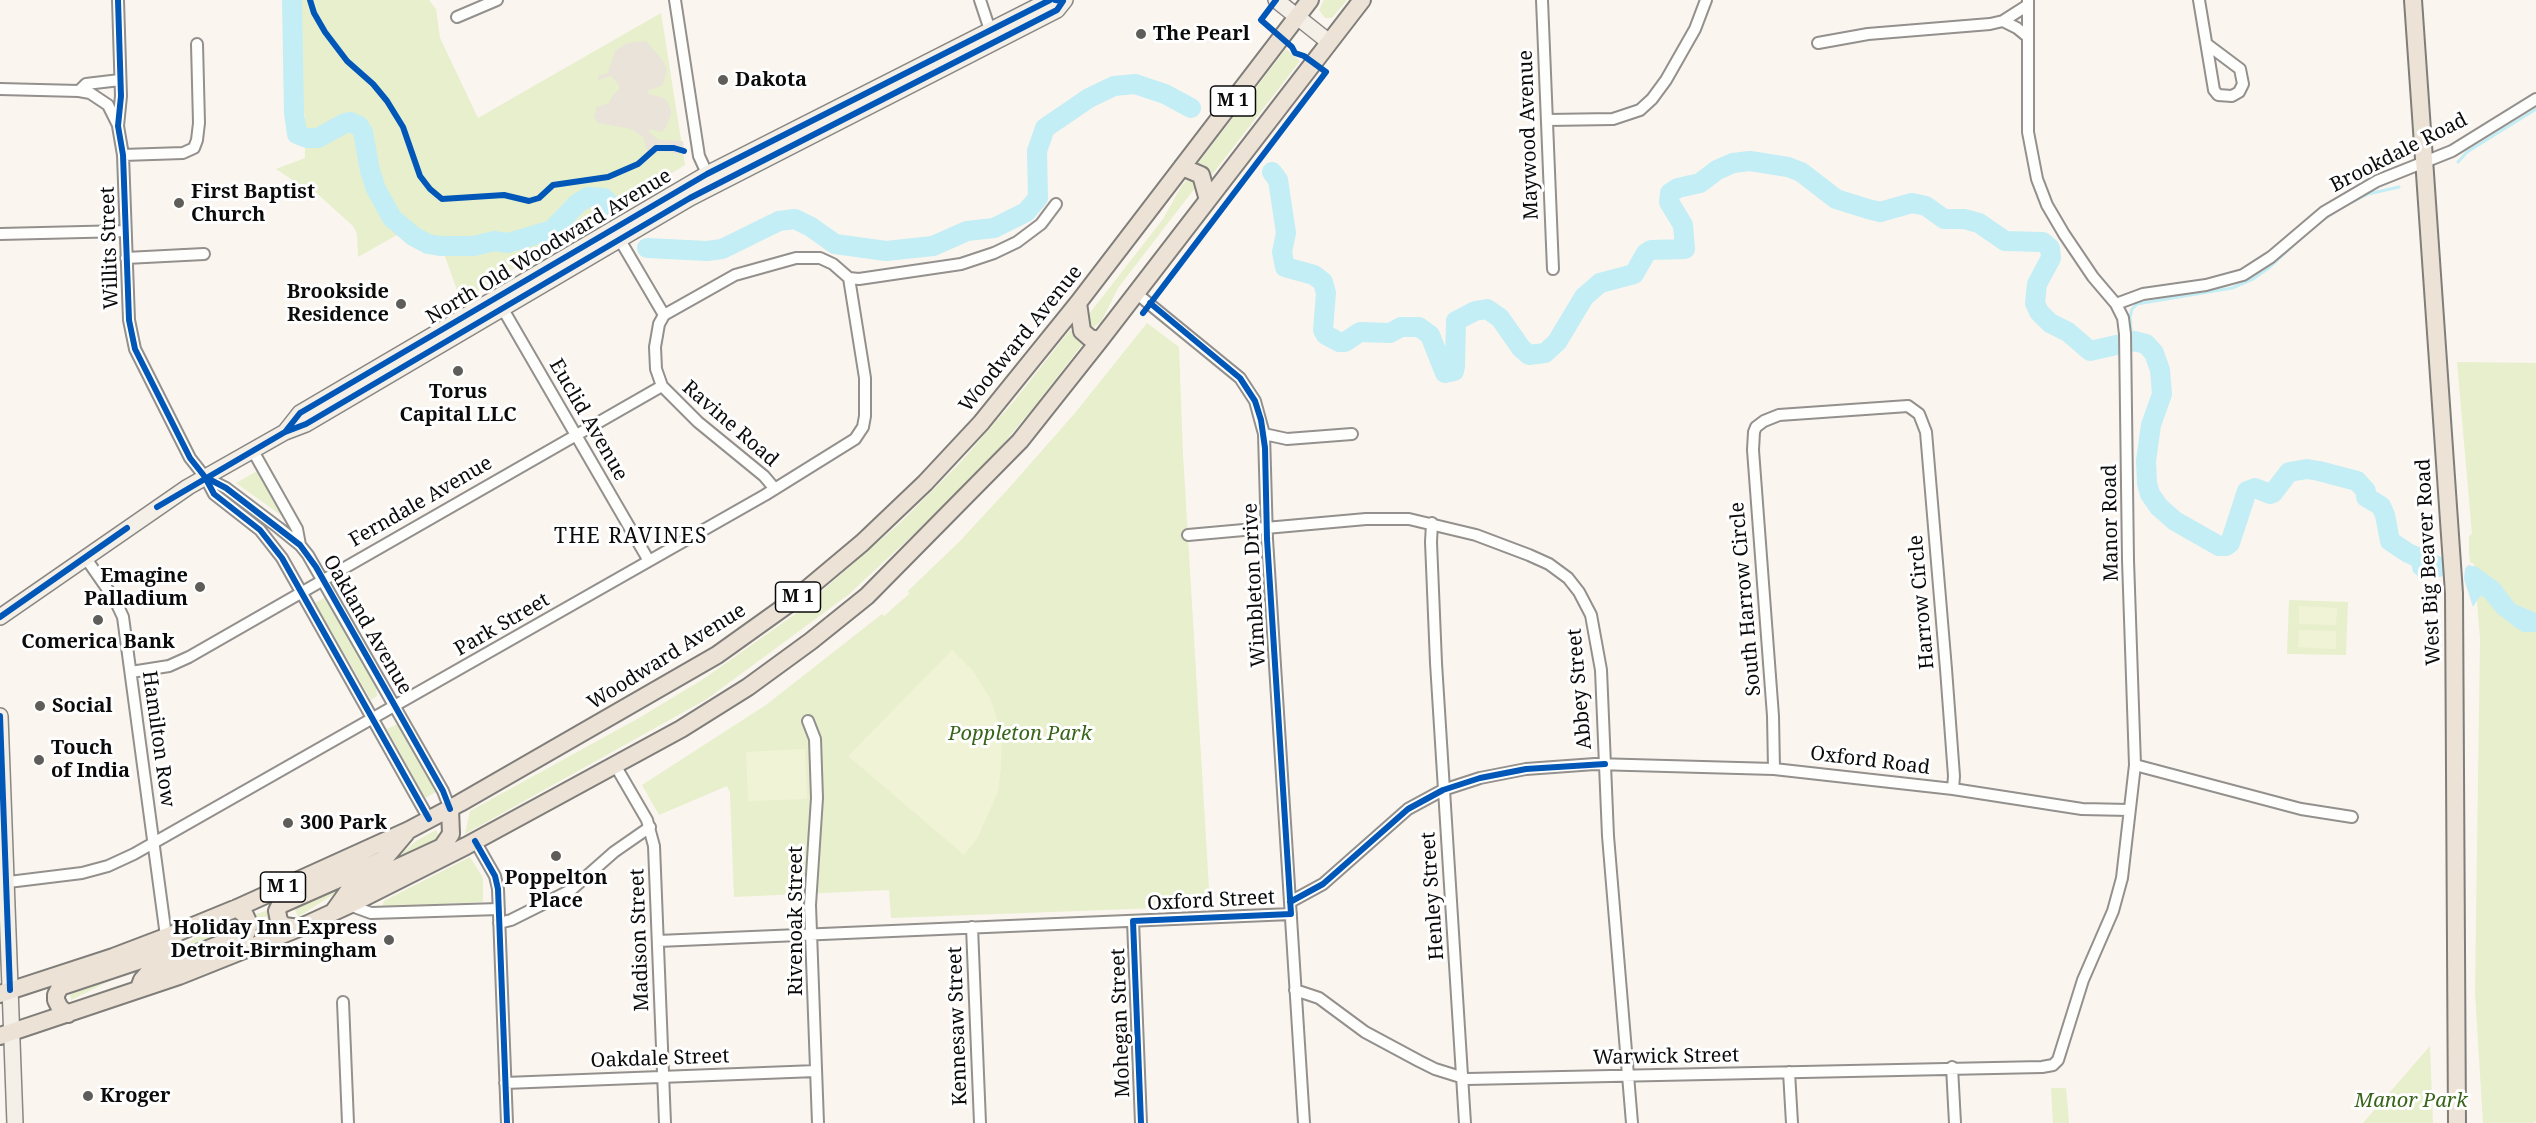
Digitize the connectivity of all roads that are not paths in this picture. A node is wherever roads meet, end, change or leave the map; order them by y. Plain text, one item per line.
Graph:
1 (118, 0) edge
2 (497, 0) edge
3 (675, 0) edge
4 (980, 0) edge
5 (1058, 0) edge
6 (1276, 0) edge
7 (1310, 0) edge
8 (1362, 0) edge
9 (1542, 0) edge
10 (2199, 0) edge
11 (2413, 0) edge
12 (1704, 2) edge
13 (2028, 2) edge
14 (457, 17) dead end
15 (1297, 17) junction
16 (2003, 21) junction
17 (992, 36) junction
18 (2028, 37) junction
19 (1329, 42) junction
20 (1818, 43) dead end
21 (197, 44) dead end
22 (2208, 45) junction
23 (120, 80) junction
24 (0, 89) edge
25 (79, 91) junction
26 (2536, 99) edge
27 (840, 105) junction
28 (847, 120) junction
29 (1546, 120) junction
30 (118, 126) junction
31 (123, 155) junction
32 (2424, 164) junction
33 (1182, 167) junction
34 (710, 180) junction
35 (1208, 200) junction
36 (1056, 204) dead end
37 (125, 231) junction
38 (0, 234) edge
39 (616, 234) junction
40 (204, 254) dead end
41 (126, 258) junction
42 (1554, 269) dead end
43 (849, 278) junction
44 (1137, 293) junction
45 (500, 302) junction
46 (1078, 303) junction
47 (2116, 304) junction
48 (664, 315) junction
49 (1100, 340) junction
50 (662, 386) junction
51 (1919, 414) joint
52 (1264, 434) junction
53 (1352, 434) dead end
54 (576, 435) junction
55 (253, 451) junction
56 (205, 477) junction
57 (775, 489) junction
58 (1432, 523) junction
59 (1267, 528) junction
60 (1188, 535) dead end
61 (300, 545) junction
62 (85, 557) junction
63 (649, 561) junction
64 (322, 579) junction
65 (301, 592) junction
66 (0, 617) edge
67 (131, 672) junction
68 (395, 706) junction
69 (0, 716) edge
70 (373, 718) junction
71 (808, 721) dead end
72 (1605, 764) junction
73 (615, 765) junction
74 (2135, 765) junction
75 (1774, 769) junction
76 (1953, 789) junction
77 (1443, 790) junction
78 (450, 809) junction
79 (2129, 810) junction
80 (2352, 817) dead end
81 (429, 819) junction
82 (650, 827) junction
83 (409, 830) junction
84 (475, 841) junction
85 (153, 843) junction
86 (3, 883) edge
87 (237, 908) junction
88 (341, 908) junction
89 (1290, 908) junction
90 (499, 909) junction
91 (1133, 921) junction
92 (499, 923) junction
93 (972, 927) junction
94 (299, 928) junction
95 (171, 934) junction
96 (811, 934) junction
97 (658, 940) junction
98 (140, 988) junction
99 (1295, 990) junction
100 (5, 992) edge
101 (343, 1002) dead end
102 (68, 1014) junction
103 (6, 1034) edge
104 (2058, 1060) joint
105 (1952, 1067) junction
106 (816, 1071) junction
107 (1789, 1072) junction
108 (1628, 1076) junction
109 (664, 1077) junction
110 (1462, 1077) junction
111 (505, 1083) junction
112 (15, 1123) edge
113 (348, 1123) edge
114 (507, 1123) edge
115 (665, 1123) edge
116 (818, 1123) edge
117 (980, 1123) edge
118 (1141, 1123) edge
119 (1304, 1123) edge
120 (1466, 1123) edge
121 (1632, 1123) edge
122 (1792, 1123) edge
123 (1955, 1123) edge
124 (2457, 1123) edge

1 - 23 street, Willits Street
2 - 14 street
3 - 34 street
4 - 17 street
5 - 17 street, North Old Woodward Avenue
6 - 15 street
7 - 15 main road, Woodward Avenue / M 1
8 - 19 main road, M 1
9 - 29 street, Maywood Avenue
10 - 22 street
11 - 32 main road, West Big Beaver Road
12 - 29 street
13 - 16 street
13 - 18 street, Manor Road
15 - 19 street
15 - 33 main road, Woodward Avenue / M 1
16 - 18 street
16 - 20 street
17 - 27 street, North Old Woodward Avenue
17 - 28 street, North Old Woodward Avenue
18 - 47 street, Manor Road
19 - 35 main road, M 1
21 - 31 street
22 - 22 street
23 - 25 street
23 - 30 street, Willits Street
24 - 25 street
25 - 30 street
26 - 32 street, Brookdale Road
27 - 28 street
27 - 34 street, North Old Woodward Avenue
28 - 34 street, North Old Woodward Avenue
29 - 42 street, Maywood Avenue
30 - 31 street, Willits Street
31 - 37 street, Willits Street
32 - 47 street, Brookdale Road
32 - 124 main road, West Big Beaver Road
33 - 35 main road
33 - 46 main road, Woodward Avenue / M 1
34 - 39 street, North Old Woodward Avenue
35 - 44 main road, M 1
36 - 43 street
37 - 38 street
37 - 41 street, Willits Street
39 - 45 street, North Old Woodward Avenue
39 - 48 street
40 - 41 street
41 - 56 street, Willits Street
43 - 48 street
43 - 57 street, Park Street
44 - 49 main road, M 1
44 - 52 street, Wimbleton Drive
45 - 54 street, Euclid Avenue
45 - 55 street, North Old Woodward Avenue
46 - 49 main road
46 - 78 main road, Woodward Avenue / M 1
47 - 74 street, Manor Road
48 - 50 street
49 - 73 main road, M 1
50 - 54 street, Ferndale Avenue
50 - 57 street, Ravine Road
51 - 75 street, South Harrow Circle
51 - 76 street, Harrow Circle
52 - 53 street
52 - 59 street, Wimbleton Drive
54 - 63 street, Euclid Avenue
54 - 64 street, Ferndale Avenue
55 - 56 street, North Old Woodward Avenue
55 - 61 street, Oakland Avenue
56 - 61 street, Oakland Avenue
56 - 62 street, North Old Woodward Avenue
56 - 65 street, Oakland Avenue
57 - 63 street, Park Street
58 - 59 street, Abbey Street
58 - 72 street, Abbey Street
58 - 77 street, Henley Street
59 - 60 street, Abbey Street
59 - 89 street, Wimbleton Drive
61 - 64 street, Oakland Avenue
62 - 66 street, North Old Woodward Avenue
62 - 67 street, Hamilton Row
63 - 68 street, Park Street
64 - 65 street, Ferndale Avenue
64 - 68 street, Oakland Avenue
65 - 67 street, Ferndale Avenue
65 - 70 street, Oakland Avenue
67 - 85 street, Hamilton Row
68 - 70 street, Park Street
68 - 78 street, Oakland Avenue
69 - 86 street
70 - 81 street, Oakland Avenue
70 - 85 street, Park Street
71 - 96 street, Rivenoak Street
72 - 75 street, Oxford Road
72 - 77 street, Oxford Street
72 - 108 street, Abbey Street
73 - 82 street, Madison Street
73 - 84 main road, M 1
74 - 79 street, Manor Road
74 - 80 street
75 - 76 street, Oxford Road
76 - 79 street, Oxford Road
77 - 89 street, Oxford Street
77 - 110 street, Henley Street
78 - 81 main road, Woodward Avenue / M 1
78 - 88 main road
79 - 104 street, Manor Road
81 - 83 main road, Woodward Avenue / M 1
82 - 92 street
82 - 97 street, Madison Street
83 - 87 main road, Woodward Avenue / M 1
83 - 94 main road
84 - 88 main road, M 1
84 - 90 street
85 - 86 street, Park Street
85 - 95 street, Hamilton Row
86 - 100 street
87 - 95 main road, Woodward Avenue / M 1
87 - 98 main road
88 - 90 street
88 - 94 main road, M 1
89 - 91 street, Oxford Street
89 - 99 street, Wimbleton Drive
90 - 92 street
91 - 93 street, Oxford Street
91 - 118 street, Mohegan Street
92 - 111 street
93 - 96 street, Oxford Street
93 - 117 street, Kennesaw Street
94 - 98 main road, M 1
95 - 100 main road, Woodward Avenue / M 1
95 - 102 main road
96 - 97 street, Oxford Street
96 - 106 street, Rivenoak Street
97 - 109 street, Madison Street
98 - 102 main road, M 1
99 - 110 street, Warwick Street
99 - 119 street, Wimbleton Drive
100 - 103 street
101 - 113 street
102 - 103 main road, M 1
103 - 112 street
104 - 105 street, Warwick Street
105 - 107 street, Warwick Street
105 - 123 street
106 - 109 street, Oakdale Street
106 - 116 street, Rivenoak Street
107 - 108 street, Warwick Street
107 - 122 street
108 - 110 street, Warwick Street
108 - 121 street, Abbey Street
109 - 111 street, Oakdale Street
109 - 115 street, Madison Street
110 - 120 street, Henley Street
111 - 114 street

